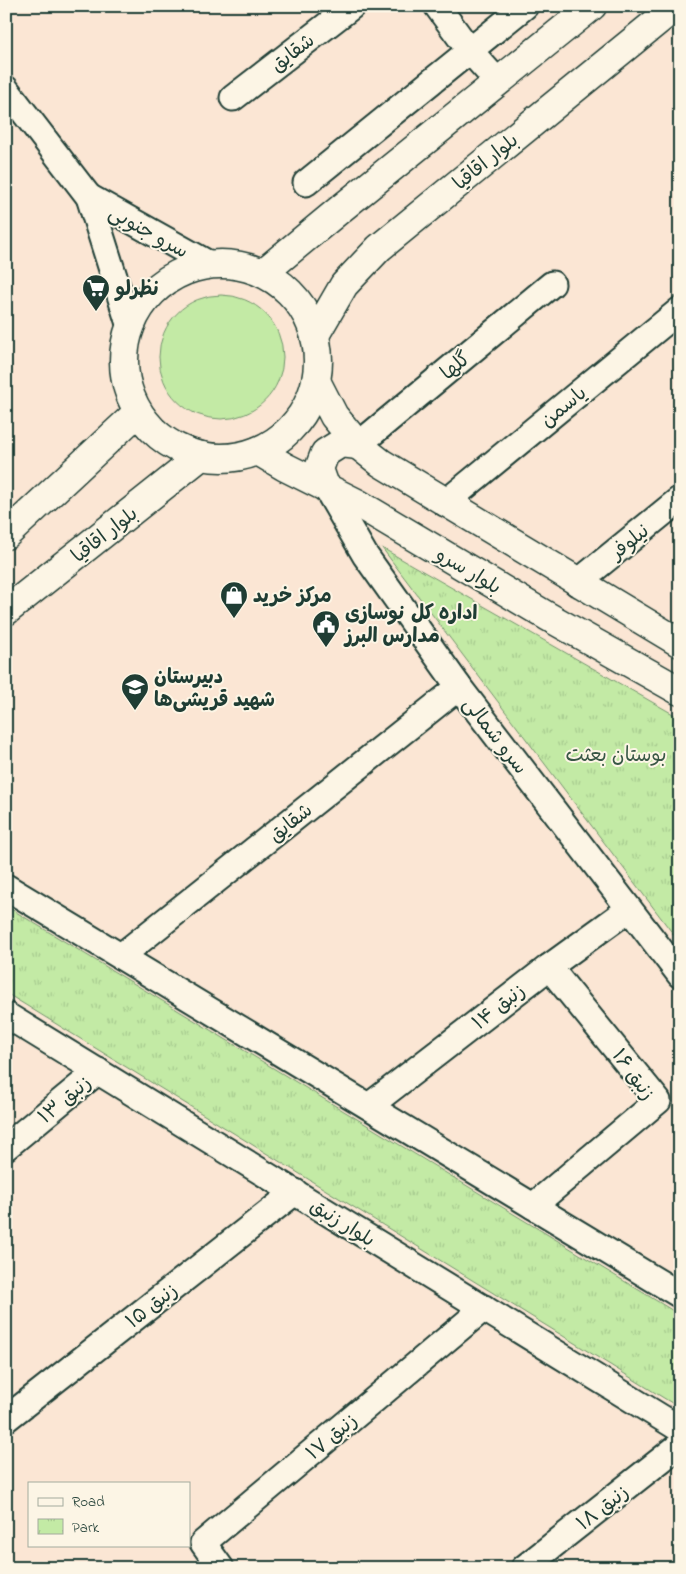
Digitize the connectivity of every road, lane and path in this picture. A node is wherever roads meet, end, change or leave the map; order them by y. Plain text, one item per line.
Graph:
1 (352, 6) edge
2 (437, 6) edge
3 (525, 6) edge
4 (592, 6) edge
5 (676, 6) edge
6 (470, 51) junction
7 (498, 82) junction
8 (6, 89) edge
9 (233, 98) dead end
10 (306, 183) dead end
11 (88, 197) junction
12 (209, 264) junction
13 (264, 273) junction
14 (552, 284) dead end
15 (680, 310) edge
16 (130, 327) junction
17 (315, 335) junction
18 (316, 381) junction
19 (138, 412) junction
20 (358, 445) junction
21 (258, 451) junction
22 (201, 456) junction
23 (325, 486) junction
24 (680, 499) edge
25 (445, 503) junction
26 (6, 535) edge
27 (578, 583) junction
28 (6, 611) edge
29 (680, 643) edge
30 (459, 687) junction
31 (680, 691) edge
32 (6, 887) edge
33 (629, 909) junction
34 (121, 956) junction
35 (549, 967) junction
36 (680, 975) edge
37 (6, 1015) edge
38 (98, 1071) junction
39 (369, 1106) junction
40 (6, 1147) edge
41 (295, 1192) junction
42 (533, 1206) junction
43 (680, 1295) edge
44 (484, 1308) junction
45 (6, 1418) edge
46 (680, 1429) edge
47 (680, 1445) edge
48 (221, 1568) edge
49 (524, 1568) edge

1 - 9 street, شقایق
2 - 6 street
3 - 6 street
4 - 7 main road
5 - 17 main road, بلوار اقاقیا
6 - 7 street
6 - 10 street
7 - 13 main road
8 - 11 street, سرو جنوبی
11 - 12 street, سرو جنوبی
11 - 16 street, سرو جنوبی
12 - 13 main road
12 - 16 main road
13 - 17 main road
14 - 20 street, گلها
15 - 25 street, یاسمن
16 - 19 main road
17 - 18 main road
18 - 20 main road
18 - 21 main road
19 - 22 main road
19 - 26 main road
20 - 23 main road
20 - 25 main road
21 - 22 main road
21 - 23 main road, بلوار سرو
22 - 28 main road, بلوار اقاقیا
23 - 30 street, سرو شمالی
23 - 31 main road, بلوار سرو
24 - 27 street, نیلوفر
25 - 27 main road
27 - 29 main road
30 - 33 street, سرو شمالی
30 - 34 street, شقایق
32 - 34 street
33 - 35 street, زنبق ۱۴
33 - 36 street, سرو شمالی
34 - 39 street
35 - 39 street, زنبق ۱۴
35 - 42 street, زنبق ۱۶
37 - 38 street, بلوار زنبق
38 - 40 street, زنبق ۱۳
38 - 41 street, بلوار زنبق
39 - 42 street
41 - 44 street, بلوار زنبق
41 - 45 street, زنبق ۱۵
42 - 43 street
44 - 46 street, بلوار زنبق
44 - 48 street, زنبق ۱۷
47 - 49 street, زنبق ۱۸

